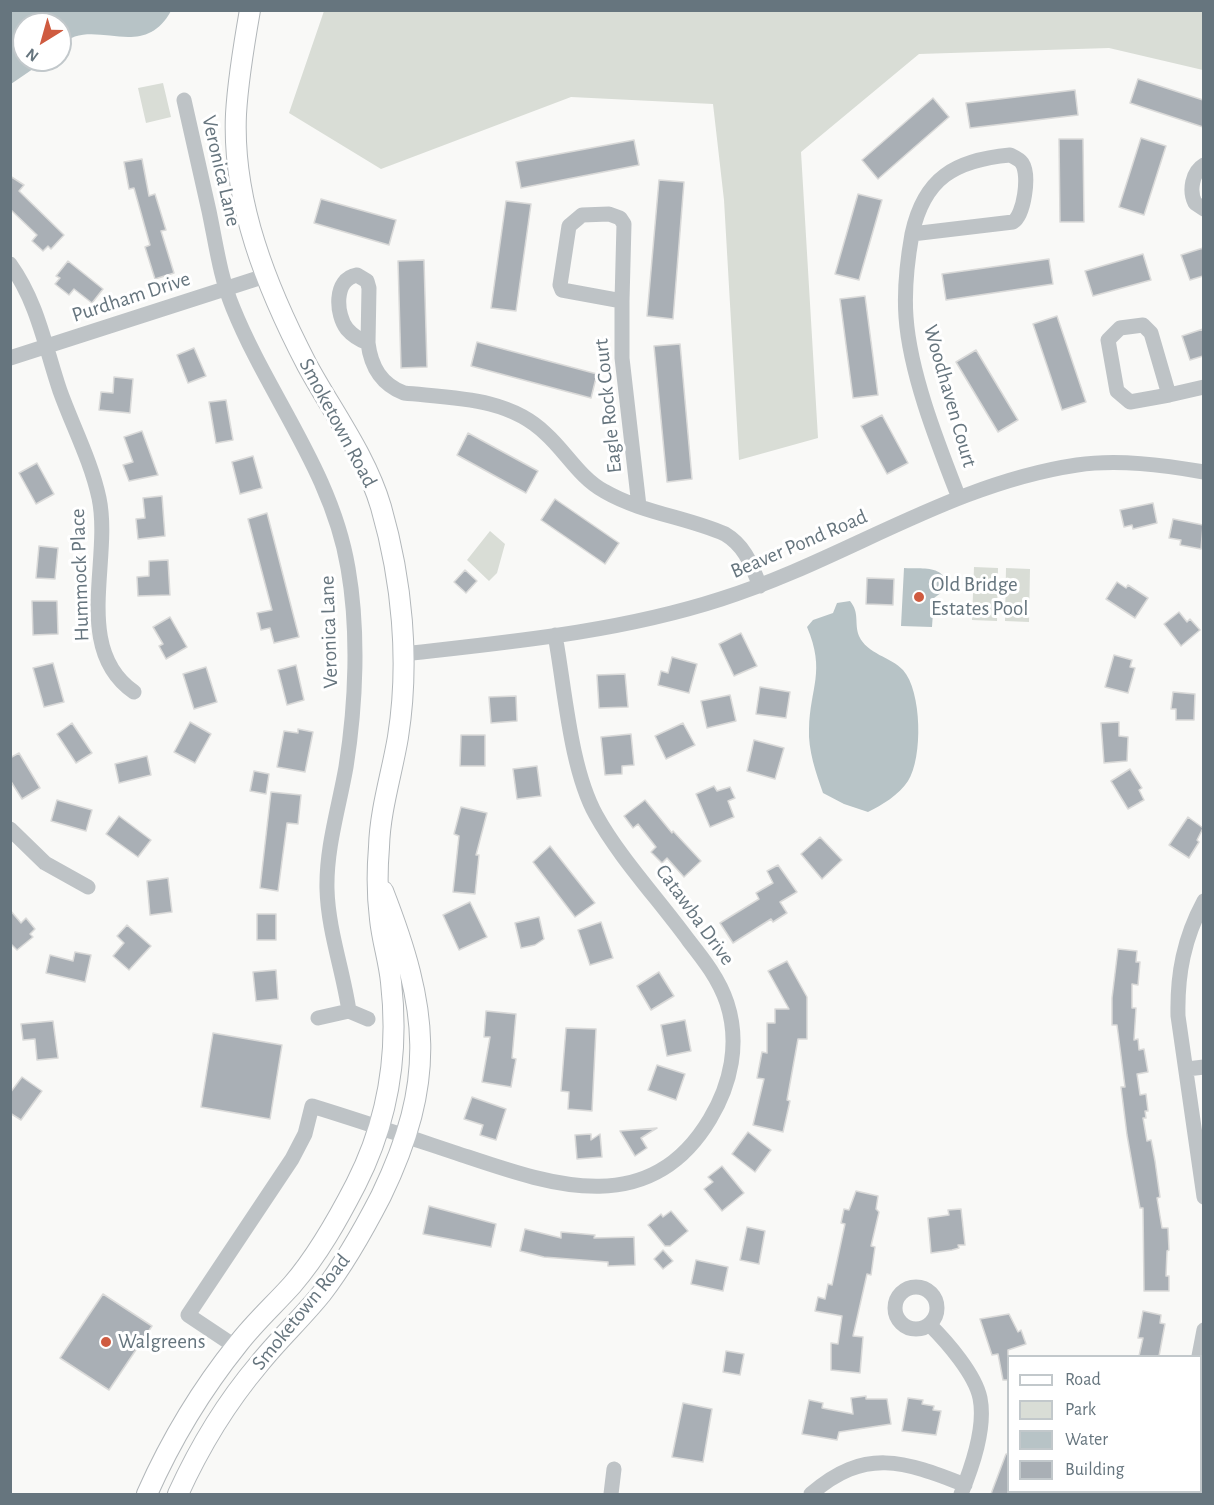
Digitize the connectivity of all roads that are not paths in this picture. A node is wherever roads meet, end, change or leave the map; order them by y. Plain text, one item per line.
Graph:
1 (250, 10) edge
2 (184, 100) dead end
3 (1203, 165) edge
4 (1203, 209) edge
5 (912, 234) junction
6 (10, 264) edge
7 (265, 276) junction
8 (226, 288) junction
9 (622, 301) junction
10 (368, 343) dead end
11 (48, 346) junction
12 (10, 358) edge
13 (1203, 387) edge
14 (1169, 395) junction
15 (1203, 472) edge
16 (959, 498) junction
17 (639, 506) junction
18 (760, 586) junction
19 (555, 635) junction
20 (404, 654) junction
21 (134, 692) dead end
22 (10, 829) edge
23 (378, 878) junction
24 (88, 887) dead end
25 (1203, 901) edge
26 (349, 1011) junction
27 (318, 1018) dead end
28 (368, 1019) dead end
29 (1203, 1067) edge
30 (1187, 1069) junction
31 (379, 1126) junction
32 (407, 1137) junction
33 (1203, 1197) edge
34 (930, 1324) dead end
35 (1203, 1329) edge
36 (236, 1347) junction
37 (1199, 1355) edge
38 (614, 1469) dead end
39 (963, 1490) edge
40 (147, 1494) edge
41 (178, 1494) edge
42 (611, 1494) edge
43 (811, 1494) edge

1 - 7 main road, Smoketown Road
2 - 8 street, Veronica Lane
3 - 4 street
5 - 5 street, Woodhaven Court
5 - 16 street, Woodhaven Court
6 - 11 street, Hummock Place
7 - 8 street, Purdham Drive
7 - 20 main road, Smoketown Road
8 - 11 street, Purdham Drive
8 - 26 street, Veronica Lane
9 - 9 street, Eagle Rock Court
9 - 17 street, Eagle Rock Court
10 - 17 street
11 - 12 street, Purdham Drive
11 - 21 street, Hummock Place
13 - 14 street
14 - 14 street
15 - 16 street, Beaver Pond Road
16 - 18 street, Beaver Pond Road
17 - 18 street
18 - 19 street, Beaver Pond Road
19 - 20 street, Beaver Pond Road
19 - 32 street, Catawba Drive
20 - 23 main road, Smoketown Road
22 - 24 street
23 - 31 main road, Smoketown Road
23 - 32 main road, Smoketown Road
25 - 30 street
26 - 27 street
26 - 28 street
29 - 30 street
30 - 33 street
31 - 32 street, Catawba Drive
31 - 36 main road, Smoketown Road
31 - 36 street, Catawba Drive
32 - 41 main road, Smoketown Road
34 - 39 street
35 - 37 street
36 - 40 main road, Smoketown Road
38 - 42 street
39 - 43 street

